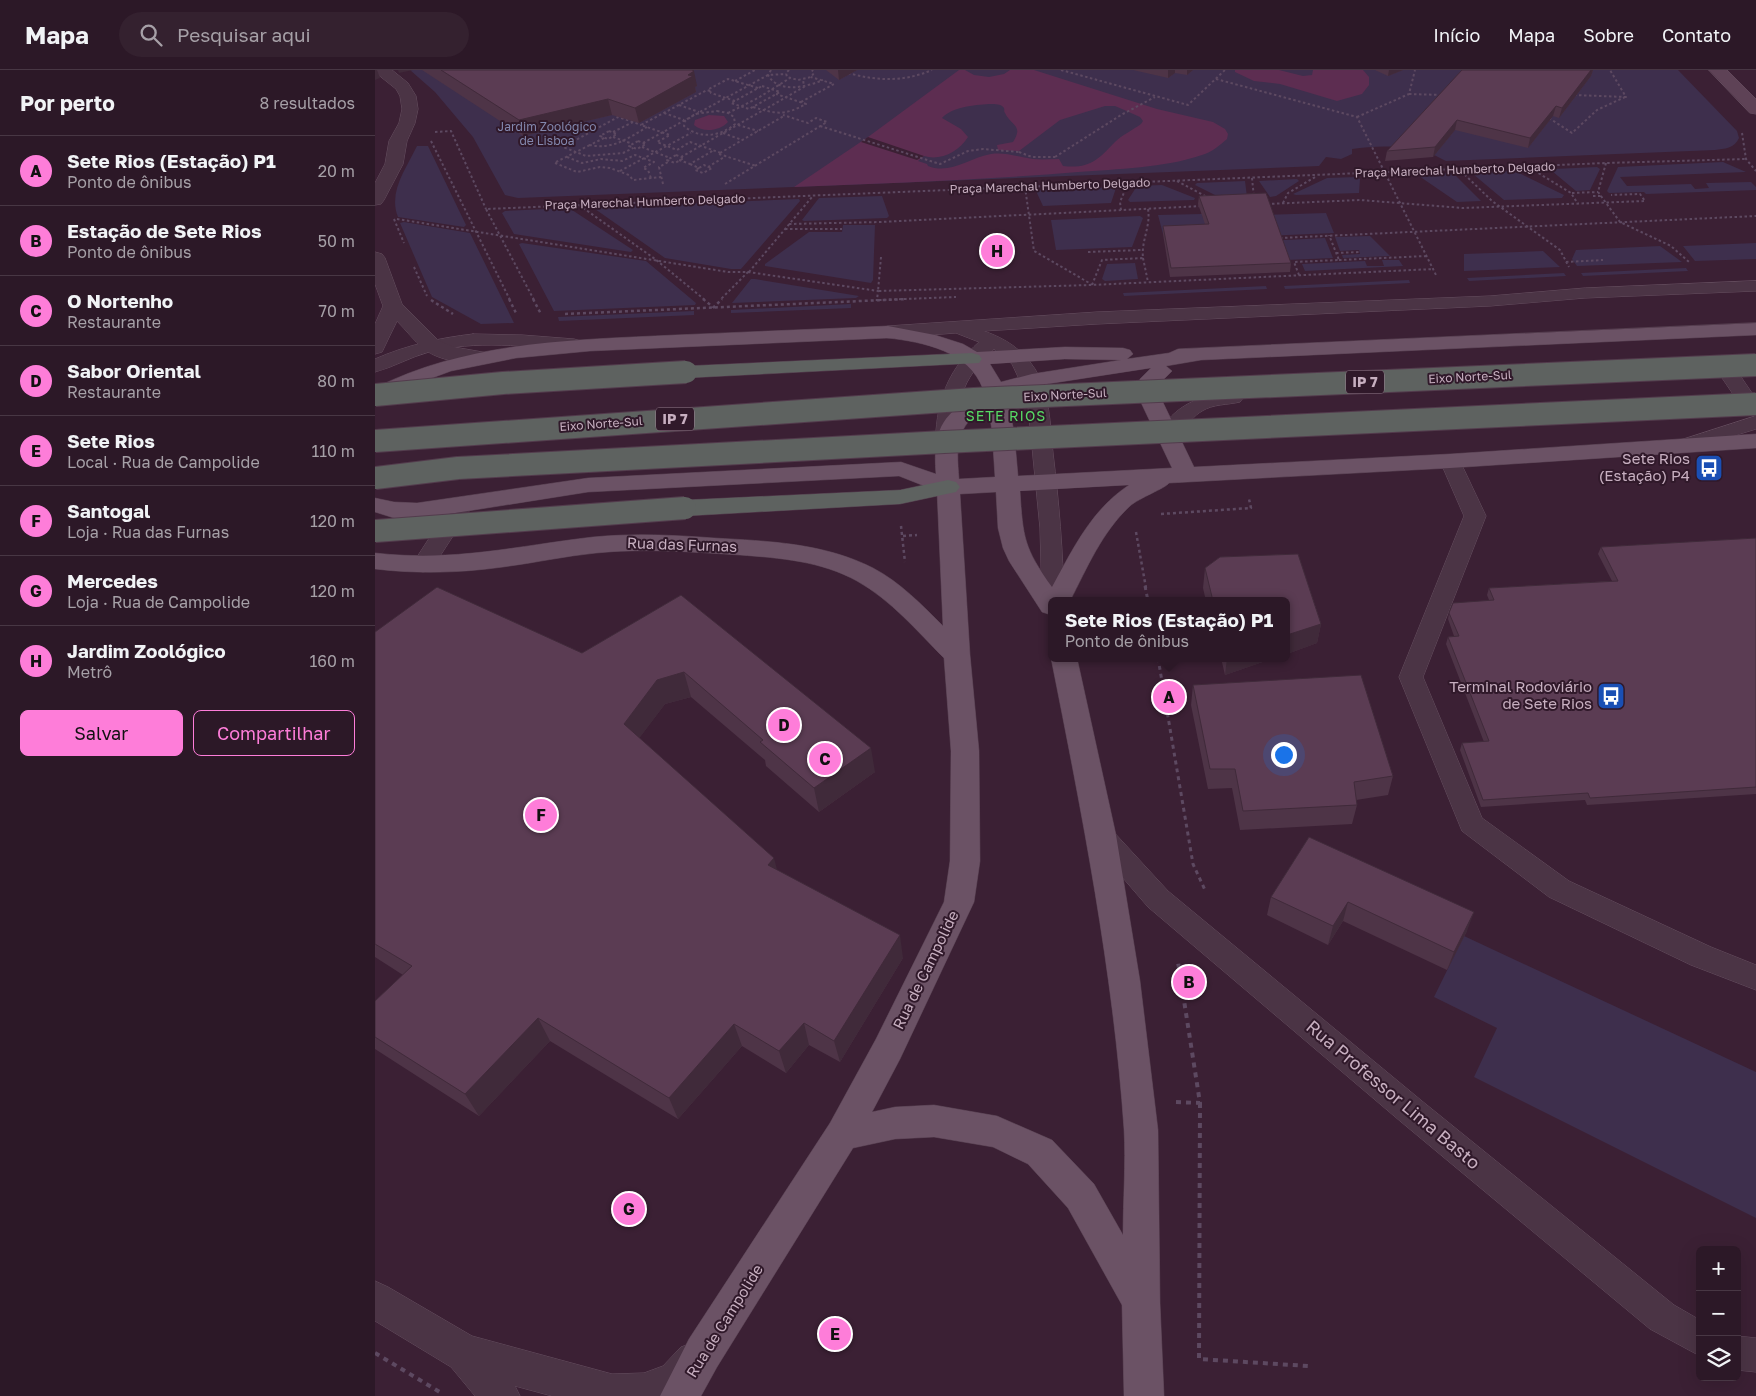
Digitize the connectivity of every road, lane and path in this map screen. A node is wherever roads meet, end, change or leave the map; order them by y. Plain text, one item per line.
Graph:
1 (382, 70) edge
2 (755, 70) edge
3 (771, 70) edge
4 (789, 70) edge
5 (812, 70) edge
6 (932, 70) edge
7 (1061, 70) edge
8 (1225, 70) edge
9 (1415, 70) edge
10 (1610, 70) edge
11 (1717, 70) edge
12 (845, 72) dead end
13 (785, 74) junction
14 (768, 75) junction
15 (811, 77) junction
16 (789, 78) junction
17 (803, 79) junction
18 (1215, 79) junction
19 (823, 80) junction
20 (735, 81) junction
21 (749, 85) junction
22 (778, 85) junction
23 (804, 87) junction
24 (758, 88) junction
25 (771, 89) junction
26 (710, 91) junction
27 (776, 94) junction
28 (1409, 94) junction
29 (1443, 94) edge
30 (747, 95) junction
31 (1573, 95) edge
32 (1156, 96) junction
33 (758, 97) junction
34 (786, 97) junction
35 (1626, 97) junction
36 (725, 98) junction
37 (753, 98) junction
38 (764, 100) junction
39 (735, 101) junction
40 (801, 102) junction
41 (679, 105) junction
42 (740, 106) junction
43 (753, 107) junction
44 (1755, 107) edge
45 (763, 110) junction
46 (699, 112) junction
47 (664, 113) junction
48 (728, 113) junction
49 (780, 114) junction
50 (691, 116) junction
51 (785, 116) junction
52 (1543, 116) edge
53 (1357, 117) junction
54 (685, 120) junction
55 (633, 122) junction
56 (738, 124) junction
57 (641, 125) junction
58 (820, 126) junction
59 (647, 127) junction
60 (729, 129) junction
61 (758, 131) junction
62 (662, 132) junction
63 (691, 132) junction
64 (613, 133) junction
65 (723, 133) junction
66 (613, 136) junction
67 (401, 137) junction
68 (604, 138) junction
69 (623, 140) junction
70 (742, 140) junction
71 (643, 143) junction
72 (633, 144) junction
73 (590, 145) junction
74 (667, 146) junction
75 (700, 146) junction
76 (642, 147) junction
77 (633, 148) junction
78 (714, 150) junction
79 (577, 152) junction
80 (656, 152) junction
81 (721, 153) junction
82 (601, 154) junction
83 (380, 156) dead end
84 (567, 156) junction
85 (726, 156) junction
86 (681, 157) junction
87 (644, 158) junction
88 (601, 159) junction
89 (671, 160) junction
90 (679, 160) junction
91 (1606, 163) junction
92 (690, 164) junction
93 (709, 166) junction
94 (756, 166) junction
95 (600, 167) junction
96 (699, 168) junction
97 (1530, 168) junction
98 (1460, 170) junction
99 (620, 171) junction
100 (1756, 171) edge
101 (1384, 173) junction
102 (1318, 176) junction
103 (661, 177) junction
104 (651, 178) junction
105 (1252, 178) junction
106 (1176, 181) junction
107 (1128, 183) junction
108 (663, 184) dead end
109 (725, 184) dead end
110 (1025, 187) junction
111 (1599, 192) junction
112 (1571, 193) junction
113 (1611, 195) dead end
114 (813, 196) junction
115 (1593, 196) dead end
116 (1601, 196) junction
117 (1209, 199) edge
118 (375, 200) edge
119 (1255, 202) edge
120 (1283, 203) junction
121 (1400, 203) junction
122 (1606, 203) junction
123 (1264, 204) edge
124 (1578, 204) junction
125 (579, 205) junction
126 (1207, 206) edge
127 (1501, 207) junction
128 (486, 209) junction
129 (1121, 210) junction
130 (392, 213) dead end
131 (1029, 214) junction
132 (1756, 216) edge
133 (393, 218) junction
134 (1620, 222) junction
135 (789, 224) junction
136 (1528, 227) junction
137 (842, 228) dead end
138 (785, 230) junction
139 (476, 231) junction
140 (1414, 232) junction
141 (500, 235) junction
142 (1329, 235) junction
143 (1275, 238) edge
144 (1141, 250) dead end
145 (408, 252) dead end
146 (1088, 252) dead end
147 (1360, 252) dead end
148 (1336, 253) junction
149 (1427, 256) junction
150 (881, 257) dead end
151 (375, 258) edge
152 (1143, 258) dead end
153 (655, 259) junction
154 (1339, 260) junction
155 (1603, 260) dead end
156 (412, 261) dead end
157 (1566, 262) junction
158 (1681, 265) dead end
159 (1434, 270) junction
160 (1570, 270) dead end
161 (748, 272) junction
162 (1233, 274) edge
163 (1299, 275) junction
164 (1427, 276) dead end
165 (1437, 276) junction
166 (1234, 278) junction
167 (1148, 282) junction
168 (1091, 285) junction
169 (1756, 286) edge
170 (878, 291) junction
171 (965, 296) dead end
172 (877, 300) junction
173 (1450, 303) junction
174 (393, 306) junction
175 (877, 306) dead end
176 (713, 307) junction
177 (712, 313) dead end
178 (560, 314) dead end
179 (533, 315) dead end
180 (541, 315) junction
181 (457, 316) dead end
182 (518, 316) dead end
183 (544, 320) dead end
184 (1028, 324) junction
185 (952, 328) junction
186 (1756, 330) edge
187 (888, 332) junction
188 (992, 341) junction
189 (431, 344) junction
190 (574, 345) junction
191 (375, 348) edge
192 (1197, 355) junction
193 (1017, 356) junction
194 (481, 357) junction
195 (971, 359) junction
196 (1756, 365) edge
197 (375, 366) edge
198 (1728, 372) dead end
199 (1032, 380) junction
200 (994, 391) junction
201 (375, 395) edge
202 (1233, 398) dead end
203 (1750, 400) edge
204 (1756, 422) edge
205 (1166, 435) junction
206 (1756, 441) edge
207 (375, 442) edge
208 (1688, 444) junction
209 (945, 449) junction
210 (1451, 461) junction
211 (1187, 475) junction
212 (375, 478) edge
213 (1046, 482) junction
214 (1007, 484) junction
215 (948, 487) junction
216 (900, 496) junction
217 (1249, 497) dead end
218 (375, 505) edge
219 (462, 505) junction
220 (1161, 514) dead end
221 (375, 531) edge
222 (375, 561) edge
223 (423, 565) junction
224 (894, 595) junction
225 (1053, 597) edge
226 (1059, 597) edge
227 (1048, 601) edge
228 (957, 655) junction
229 (1065, 662) edge
230 (1159, 662) edge
231 (1101, 835) junction
232 (1202, 935) junction
233 (1756, 978) edge
234 (1138, 1101) junction
235 (1200, 1103) junction
236 (842, 1134) junction
237 (375, 1300) edge
238 (1141, 1302) junction
239 (1696, 1337) edge
240 (375, 1353) edge
241 (465, 1353) junction
242 (703, 1353) junction
243 (1741, 1353) edge
244 (1756, 1355) edge
245 (1309, 1366) dead end
246 (446, 1396) edge
247 (500, 1396) edge
248 (679, 1396) edge
249 (1144, 1396) edge

1 - 67 street
2 - 20 path
3 - 14 path
4 - 13 path
5 - 15 path
6 - 12 path
7 - 32 path
8 - 18 path
9 - 28 path
10 - 35 path
11 - 44 main road
13 - 14 path
13 - 16 path
14 - 21 path
14 - 22 path
15 - 17 path
15 - 19 path
16 - 17 path
16 - 22 path
17 - 23 path
18 - 32 path
18 - 53 path
19 - 23 path
19 - 40 path
20 - 21 path
20 - 26 path
21 - 24 path
21 - 36 path
22 - 23 path
22 - 25 path
23 - 34 path
24 - 25 path
24 - 30 path
25 - 27 path
25 - 33 path
26 - 36 path
26 - 41 path
27 - 34 path
27 - 38 path
28 - 29 path
28 - 53 path
30 - 37 path
30 - 39 path
31 - 35 path
32 - 58 path, bridge
33 - 37 path
33 - 38 path
34 - 40 path
34 - 45 path
35 - 52 path
36 - 39 path
36 - 46 path
37 - 42 path
38 - 43 path
39 - 42 path
40 - 49 path
41 - 46 path
41 - 47 path
42 - 43 path
42 - 48 path
43 - 45 path
45 - 49 path
45 - 56 path
46 - 50 path
47 - 54 path
47 - 57 path
48 - 50 path
48 - 60 path
49 - 51 path
50 - 54 path
50 - 63 path
51 - 58 path
51 - 61 path
53 - 101 path
54 - 62 path
55 - 57 path
55 - 64 path
55 - 79 path
56 - 60 path
56 - 61 path
57 - 59 path
58 - 94 path
59 - 62 path
59 - 69 path
60 - 63 path
60 - 65 path
61 - 70 path
62 - 71 path
62 - 74 path
63 - 74 path
64 - 66 path
64 - 68 path
65 - 70 path
65 - 75 path
66 - 68 path
66 - 69 path
67 - 83 street
67 - 118 street
67 - 128 path
67 - 139 path
68 - 73 path
69 - 72 path
69 - 73 path
70 - 81 path
71 - 72 path
71 - 76 path
72 - 77 path
73 - 79 path
74 - 75 path
74 - 80 path
75 - 78 path
75 - 86 path
76 - 77 path
76 - 80 path
77 - 82 path
78 - 81 path
78 - 92 path
79 - 82 path
79 - 84 path
80 - 87 path
80 - 89 path
81 - 85 path
82 - 88 path
84 - 88 path
84 - 95 path
85 - 93 path
85 - 94 path
86 - 89 path
86 - 90 path
87 - 88 path
87 - 99 path
87 - 104 path
88 - 95 path
89 - 90 path
89 - 103 path
90 - 92 path
91 - 97 path, Praça Marechal Humberto Delgado
91 - 100 path, Praça Marechal Humberto Delgado
91 - 111 path
92 - 96 path
93 - 96 path
93 - 96 path
94 - 109 path
95 - 99 path
97 - 98 path, Praça Marechal Humberto Delgado
97 - 112 path
98 - 101 path, Praça Marechal Humberto Delgado
98 - 127 path
99 - 104 path
101 - 102 path, Praça Marechal Humberto Delgado
101 - 121 path
102 - 105 path, Praça Marechal Humberto Delgado
102 - 120 path
103 - 104 path
103 - 108 path
105 - 106 path, Praça Marechal Humberto Delgado
105 - 119 path
106 - 107 path, Praça Marechal Humberto Delgado
106 - 117 path
107 - 110 path, Praça Marechal Humberto Delgado
107 - 129 path
110 - 114 path, Praça Marechal Humberto Delgado
110 - 131 path
111 - 112 path
111 - 116 path
112 - 124 path
113 - 122 path
114 - 125 path, Praça Marechal Humberto Delgado
114 - 135 path
115 - 116 path
116 - 122 path
120 - 121 path
120 - 123 path
121 - 127 path
121 - 140 path
122 - 124 path
122 - 134 path
124 - 127 path
125 - 128 path, Praça Marechal Humberto Delgado
125 - 153 path
126 - 129 path
127 - 136 path
128 - 141 path
129 - 131 path
130 - 133 path
131 - 135 path
131 - 168 path
132 - 134 path
133 - 139 path
133 - 145 path
134 - 136 path
134 - 158 path
135 - 138 path
136 - 140 path
136 - 157 path
137 - 138 path
138 - 161 path
139 - 141 path
139 - 182 path
140 - 142 path
140 - 149 path
141 - 153 path
141 - 180 path
142 - 143 path
142 - 148 path
144 - 146 path
147 - 148 path
148 - 154 path
149 - 154 path
149 - 159 path
150 - 170 path
151 - 174 street
152 - 167 path
153 - 161 path
153 - 176 path
154 - 163 path
155 - 157 path
156 - 181 path
157 - 160 path
159 - 163 path
159 - 165 path
161 - 170 path
161 - 176 path
162 - 166 path
163 - 166 path
164 - 165 path
165 - 173 path
166 - 167 path
167 - 168 path
168 - 170 path
169 - 173 lane
170 - 172 path
171 - 172 path
172 - 175 path
172 - 176 path
173 - 184 lane
174 - 189 street
174 - 191 street
176 - 177 path
176 - 178 path
179 - 180 path
180 - 183 path
184 - 185 lane
184 - 188 lane
185 - 187 lane
185 - 188 lane
186 - 192 main road
187 - 190 main road
187 - 195 main road
188 - 193 lane
188 - 195 lane
189 - 190 lane
189 - 194 street
189 - 197 lane
190 - 194 main road
192 - 193 main road
192 - 199 main road
192 - 205 main road
193 - 195 main road
193 - 199 lane
194 - 201 main road
195 - 200 main road
195 - 201 highway, bridge
195 - 209 lane
196 - 207 highway, Eixo Norte-Sul / IP 7, bridge
198 - 203 lane
199 - 200 main road
199 - 213 lane
200 - 209 main road
200 - 214 main road
202 - 205 lane
203 - 212 highway, bridge
204 - 208 lane
205 - 211 main road
206 - 208 main road
208 - 210 main road
209 - 215 main road, Rua de Campolide
210 - 211 main road
210 - 233 lane
211 - 213 main road
211 - 226 main road
213 - 214 main road
213 - 225 lane
214 - 215 main road
214 - 227 main road
215 - 216 highway
215 - 219 main road
215 - 228 main road, Rua de Campolide
216 - 221 highway, bridge
216 - 224 path
217 - 220 path
218 - 219 main road
219 - 223 lane
222 - 223 main road, Rua das Furnas
223 - 224 main road, Rua das Furnas
224 - 228 main road, Rua das Furnas
228 - 236 main road, Rua de Campolide
229 - 231 main road
230 - 232 path
231 - 232 lane, Rua Professor Lima Basto
231 - 234 main road
232 - 235 path
232 - 239 lane, Rua Professor Lima Basto
234 - 235 path
234 - 238 main road
235 - 245 path
236 - 238 main road
236 - 242 main road, Rua de Campolide
237 - 241 street
238 - 249 main road
240 - 246 path
241 - 242 street
241 - 247 street
242 - 248 main road, Rua de Campolide
243 - 244 lane

